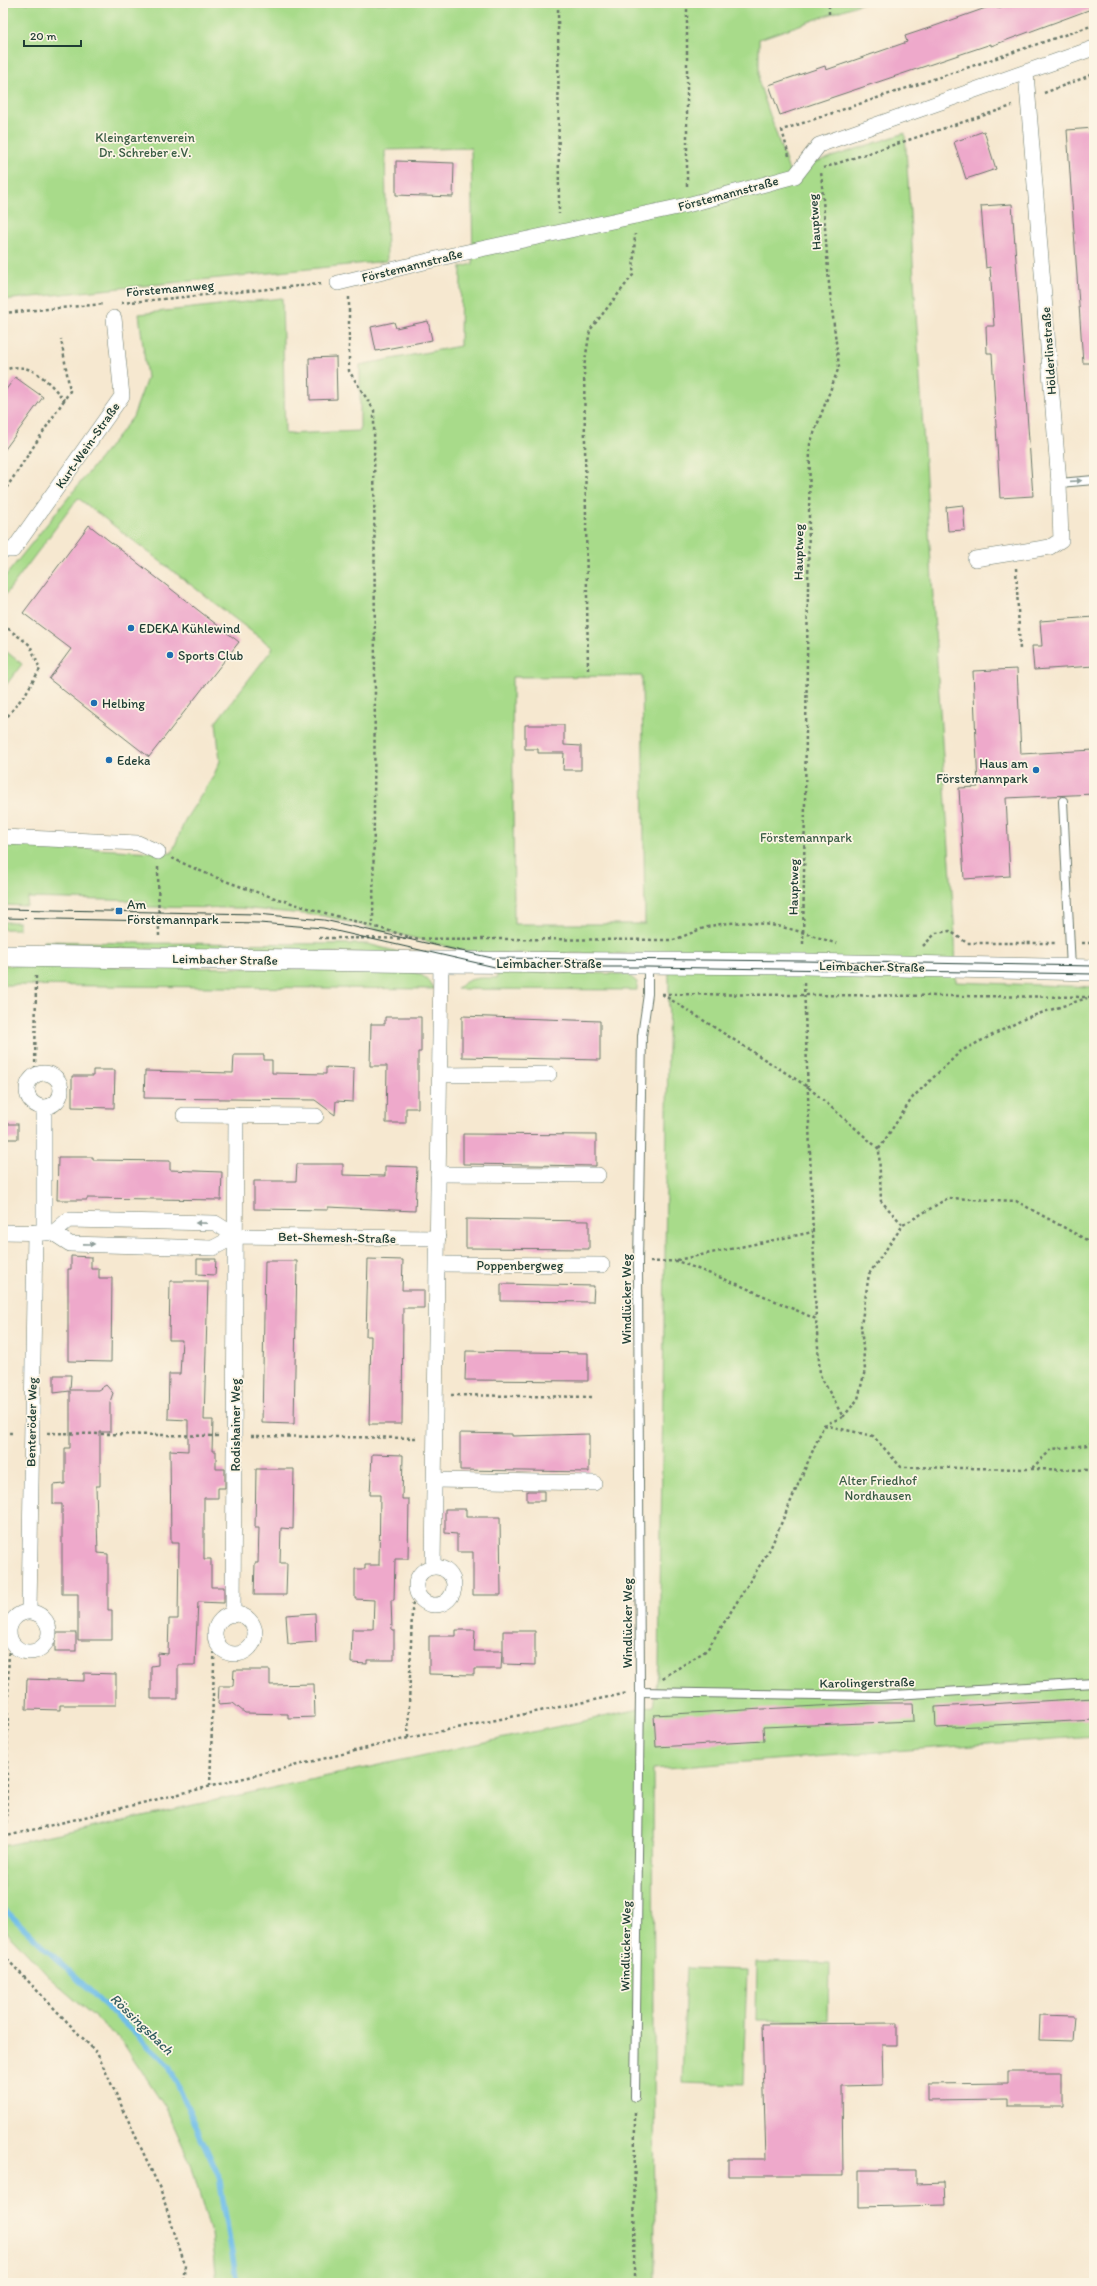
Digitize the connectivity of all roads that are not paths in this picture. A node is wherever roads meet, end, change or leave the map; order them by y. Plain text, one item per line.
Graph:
1 (1094, 48) edge
2 (1026, 72) junction
3 (344, 281) road end
4 (114, 311) road end
5 (1094, 480) edge
6 (1059, 482) junction
7 (3, 550) edge
8 (975, 558) dead end
9 (1063, 801) dead end
10 (3, 837) edge
11 (158, 852) road end
12 (3, 956) edge
13 (441, 962) junction
14 (648, 962) junction
15 (1071, 970) junction
16 (1094, 970) edge
17 (549, 1074) dead end
18 (440, 1075) junction
19 (44, 1108) junction
20 (184, 1115) dead end
21 (236, 1116) junction
22 (316, 1116) dead end
23 (438, 1174) junction
24 (598, 1175) dead end
25 (3, 1232) edge
26 (44, 1233) junction
27 (236, 1236) junction
28 (438, 1238) junction
29 (438, 1264) junction
30 (602, 1265) dead end
31 (435, 1480) junction
32 (594, 1483) dead end
33 (433, 1567) junction
34 (29, 1611) junction
35 (233, 1614) junction
36 (1094, 1683) edge
37 (640, 1692) junction
38 (635, 2097) road end

1 - 2 street
2 - 3 street, Förstemannstraße
2 - 6 street, Hölderlinstraße
4 - 7 street, Kurt-Wein-Straße
6 -> 5 lane
6 - 8 street, Hölderlinstraße
9 - 15 lane
10 - 11 street
12 - 13 street, Leimbacher Straße
13 - 14 street, Leimbacher Straße
13 - 18 street
14 - 15 street, Leimbacher Straße
14 - 37 lane, Windlücker Weg
15 - 16 street, Leimbacher Straße
17 - 18 street
18 - 23 street
19 - 19 street
19 - 26 street
20 - 21 street
21 - 22 street
21 - 27 street
23 - 24 street
23 - 28 street
25 - 26 street
26 -> 27 street, Bet-Shemesh-Straße
27 -> 26 street
26 - 34 street, Benteröder Weg
27 - 28 street, Bet-Shemesh-Straße
27 - 35 street, Rodishainer Weg
28 - 29 street
29 - 30 street, Poppenbergweg
29 - 31 street
31 - 32 street
31 - 33 street
33 - 33 street
34 - 34 street
35 - 35 street
36 - 37 lane, Karolingerstraße
37 - 38 lane, Windlücker Weg

